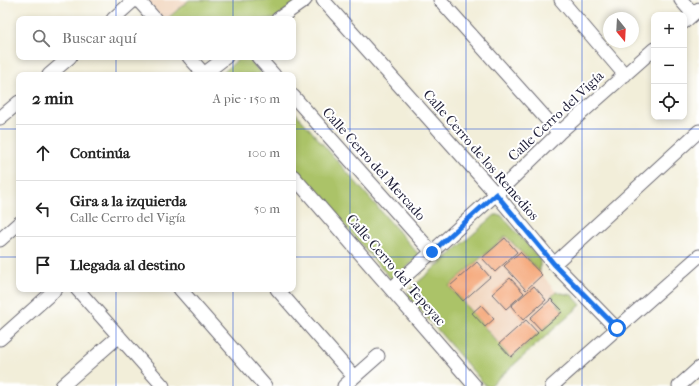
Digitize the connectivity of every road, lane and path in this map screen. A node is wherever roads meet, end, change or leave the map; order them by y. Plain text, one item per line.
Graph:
1 (134, 0) edge
2 (138, 0) edge
3 (305, 0) edge
4 (323, 0) edge
5 (440, 0) edge
6 (561, 0) edge
7 (681, 0) edge
8 (692, 15) edge
9 (116, 16) edge
10 (152, 16) edge
11 (282, 16) edge
12 (651, 52) edge
13 (66, 60) edge
14 (192, 60) edge
15 (222, 60) edge
16 (261, 60) edge
17 (52, 72) edge
18 (202, 72) edge
19 (207, 72) edge
20 (271, 72) edge
21 (625, 75) junction
22 (296, 99) edge
23 (16, 105) edge
24 (0, 118) edge
25 (699, 131) edge
26 (559, 133) junction
27 (296, 179) edge
28 (496, 194) junction
29 (16, 226) edge
30 (0, 240) edge
31 (432, 252) junction
32 (699, 256) edge
33 (554, 264) junction
34 (391, 289) junction
35 (53, 292) edge
36 (80, 292) edge
37 (183, 292) edge
38 (279, 292) edge
39 (617, 328) junction
40 (119, 336) junction
41 (0, 339) edge
42 (378, 356) dead end
43 (699, 368) edge
44 (349, 382) edge
45 (470, 384) edge
46 (62, 386) edge
47 (163, 386) edge
48 (265, 386) edge
49 (552, 386) edge
50 (679, 386) edge

1 - 9 street
2 - 10 street
3 - 11 street
4 - 28 street, Calle Cerro de los Remedios
5 - 26 street
6 - 21 street
7 - 8 street
12 - 21 street, Calle Cerro del Vigía
13 - 17 street
14 - 18 street
15 - 19 street
16 - 20 street
21 - 26 street, Calle Cerro del Vigía
22 - 31 street, Calle Cerro del Mercado
23 - 24 street
25 - 33 street
26 - 28 street, Calle Cerro del Vigía
27 - 34 street, Calle Cerro del Tepeyac
28 - 31 street, Calle Cerro del Vigía
28 - 33 street, Calle Cerro de los Remedios
29 - 30 street
31 - 34 street, Calle Cerro del Vigía
32 - 39 street
33 - 39 street, Calle Cerro de los Remedios
34 - 45 street, Calle Cerro del Tepeyac
35 - 41 street
36 - 40 street
37 - 48 street
38 - 44 street
39 - 49 street
40 - 46 street
40 - 47 street
42 - 44 street
43 - 50 street

